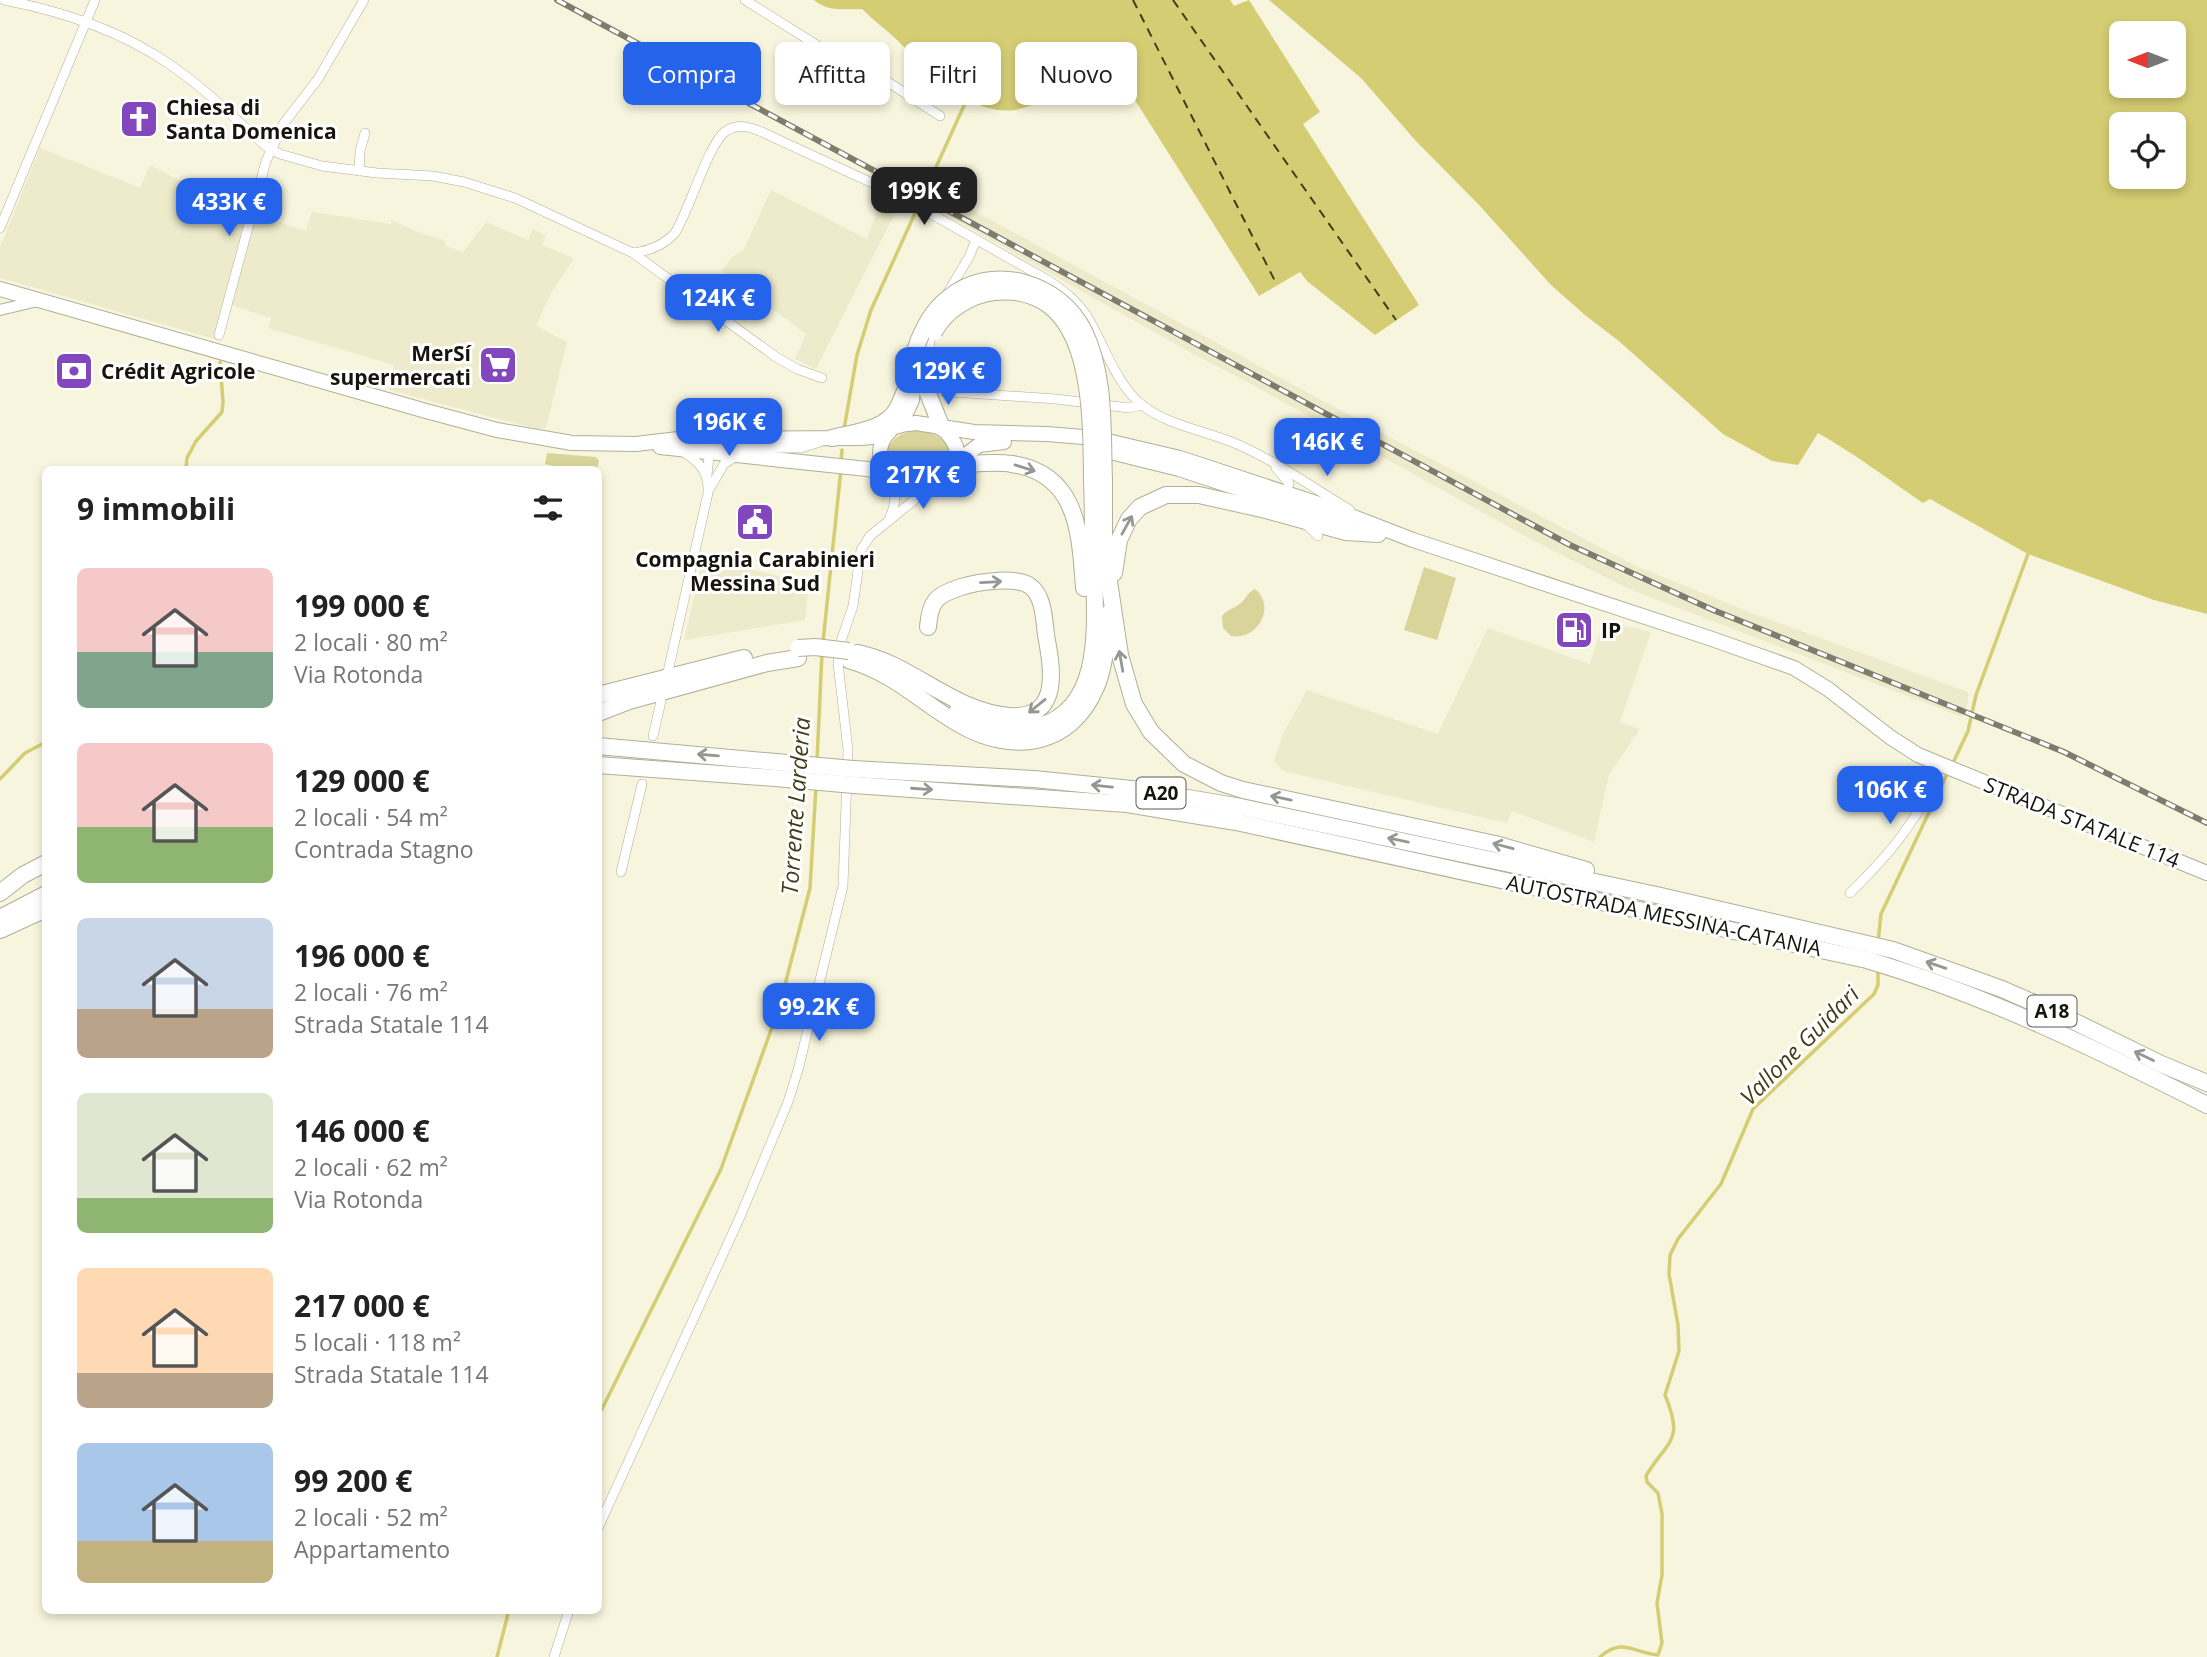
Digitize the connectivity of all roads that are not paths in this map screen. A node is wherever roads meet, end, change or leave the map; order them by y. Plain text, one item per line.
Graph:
1 (4, 0) edge
2 (95, 0) edge
3 (364, 0) edge
4 (745, 0) edge
5 (86, 23) junction
6 (940, 116) dead end
7 (365, 133) dead end
8 (271, 150) junction
9 (359, 171) junction
10 (0, 228) edge
11 (976, 240) junction
12 (633, 253) junction
13 (0, 289) edge
14 (39, 300) junction
15 (0, 310) edge
16 (219, 335) dead end
17 (920, 351) junction
18 (912, 373) junction
19 (822, 378) dead end
20 (1142, 405) junction
21 (895, 428) junction
22 (942, 428) junction
23 (832, 438) junction
24 (636, 444) junction
25 (711, 445) junction
26 (681, 450) junction
27 (738, 455) junction
28 (1261, 456) junction
29 (958, 463) junction
30 (889, 474) junction
31 (710, 478) junction
32 (1098, 479) junction
33 (1302, 479) junction
34 (939, 481) junction
35 (1291, 499) junction
36 (1217, 500) junction
37 (890, 518) junction
38 (1303, 521) junction
39 (1378, 530) junction
40 (1318, 536) joint
41 (1111, 590) junction
42 (928, 627) dead end
43 (798, 653) junction
44 (849, 656) junction
45 (667, 676) dead end
46 (920, 681) junction
47 (1084, 687) junction
48 (602, 694) edge
49 (661, 701) dead end
50 (602, 711) edge
51 (653, 736) dead end
52 (602, 747) edge
53 (602, 765) edge
54 (1947, 768) junction
55 (775, 770) junction
56 (602, 774) edge
57 (853, 776) junction
58 (758, 777) junction
59 (642, 784) dead end
60 (1465, 854) joint
61 (42, 865) edge
62 (1461, 870) joint
63 (621, 872) dead end
64 (2207, 873) edge
65 (42, 876) edge
66 (1850, 893) dead end
67 (0, 896) edge
68 (42, 896) edge
69 (1661, 896) junction
70 (42, 911) edge
71 (0, 918) edge
72 (0, 930) edge
73 (1868, 952) junction
74 (2207, 1083) edge
75 (2207, 1105) edge
76 (602, 1519) edge
77 (568, 1614) edge
78 (554, 1657) edge

1 - 5 street
2 - 5 street
3 - 8 street
4 - 6 street
5 - 8 street
5 - 10 street
7 - 9 street
8 - 9 street
8 - 16 street
9 - 12 street
11 - 12 street
11 - 20 street
11 - 20 street
12 - 19 street
13 - 14 main road
14 - 15 street
14 - 24 main road
17 - 18 highway
17 - 22 highway
17 - 32 highway, bridge
18 - 21 highway
18 - 23 highway
20 - 28 street
21 - 22 main road
21 - 23 main road
21 - 30 main road
22 - 29 main road
22 - 35 main road, STRADA STATALE 114
23 - 25 main road
24 - 25 main road
24 - 26 main road
25 - 26 main road
25 - 27 main road
25 - 31 street
26 - 31 street
27 - 30 main road
27 - 31 street
28 - 33 street
28 - 35 street
29 - 34 main road
29 - 35 main road, STRADA STATALE 114
29 -> 47 highway
30 - 34 main road
30 - 37 street
31 - 45 street
32 - 41 highway
32 - 47 highway
33 - 35 street
33 - 39 street
34 - 37 street
35 - 38 street
35 - 39 main road, STRADA STATALE 114
36 - 38 highway
36 - 40 highway
41 -> 36 highway
37 - 76 street
38 - 39 highway
38 - 40 street
39 - 54 main road, STRADA STATALE 114
41 - 44 highway
69 -> 41 highway
42 -> 46 highway
43 - 44 highway, bridge
43 - 48 highway
43 - 50 highway
44 - 46 highway
46 - 47 highway
49 - 51 street
55 -> 52 highway, A20
53 - 58 highway, A20
54 - 64 main road, STRADA STATALE 114
54 - 66 street
55 - 57 highway, A20, bridge
55 - 58 highway, A20
56 - 58 highway
60 -> 57 highway, A20
57 -> 62 highway, A20
59 - 63 street
60 - 69 highway, AUTOSTRADA MESSINA-CATANIA / A18
61 - 67 highway
62 - 73 highway, AUTOSTRADA MESSINA-CATANIA / A18
65 - 67 highway
68 - 71 highway
69 - 73 highway, AUTOSTRADA MESSINA-CATANIA / A18
70 - 72 highway
74 -> 73 highway, A18
73 - 75 highway, A18
77 - 78 street

